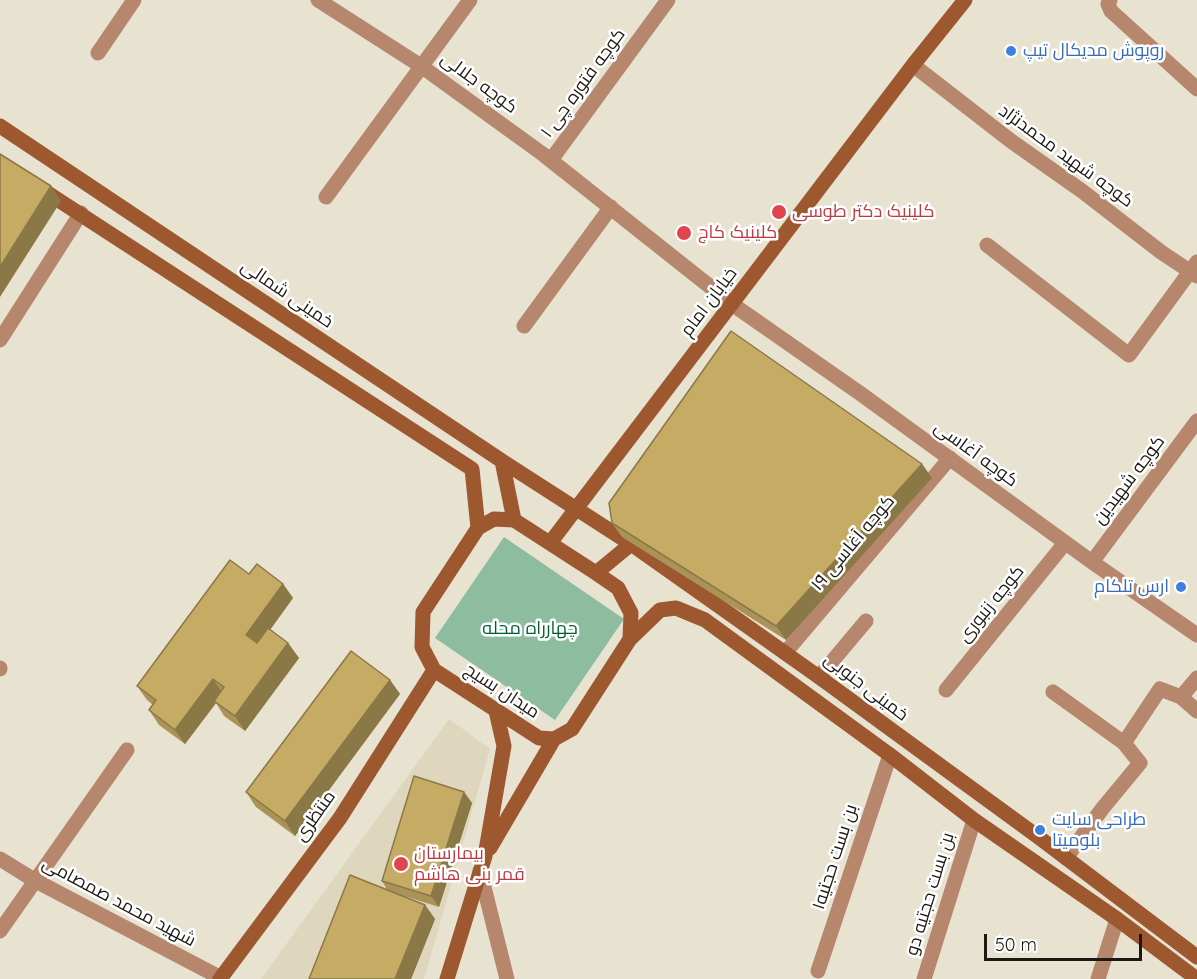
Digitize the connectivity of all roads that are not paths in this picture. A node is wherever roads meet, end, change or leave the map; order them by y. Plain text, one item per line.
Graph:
1 (134, 0) edge
2 (318, 0) edge
3 (470, 0) edge
4 (668, 0) edge
5 (964, 0) edge
6 (1110, 0) edge
7 (99, 53) dead end
8 (913, 65) junction
9 (422, 66) junction
10 (1197, 89) edge
11 (0, 126) edge
12 (551, 160) junction
13 (30, 182) edge
14 (326, 197) dead end
15 (611, 207) junction
16 (81, 213) junction
17 (987, 245) dead end
18 (1195, 270) edge
19 (732, 304) junction
20 (524, 326) dead end
21 (0, 340) edge
22 (1197, 421) edge
23 (950, 458) junction
24 (502, 462) junction
25 (578, 508) junction
26 (514, 520) junction
27 (477, 528) junction
28 (550, 543) junction
29 (1065, 543) junction
30 (631, 544) junction
31 (1092, 562) junction
32 (596, 573) junction
33 (866, 621) dead end
34 (1197, 635) edge
35 (630, 639) junction
36 (785, 653) junction
37 (434, 670) junction
38 (819, 677) junction
39 (1197, 678) edge
40 (946, 690) dead end
41 (1053, 692) dead end
42 (1181, 696) junction
43 (496, 711) junction
44 (1197, 711) edge
45 (554, 739) junction
46 (1124, 743) junction
47 (127, 750) dead end
48 (890, 754) junction
49 (974, 820) junction
50 (485, 856) junction
51 (1066, 858) junction
52 (0, 859) edge
53 (480, 871) junction
54 (34, 880) junction
55 (1117, 919) junction
56 (0, 931) edge
57 (1195, 951) edge
58 (818, 971) dead end
59 (220, 978) edge
60 (447, 979) edge
61 (507, 979) edge
62 (924, 979) edge
63 (1098, 979) edge
64 (1197, 979) edge

1 - 7 street
2 - 9 street, کوچه جلالی
3 - 9 street
4 - 12 street, کوچه فتوره چی ۱
5 - 8 main road, خیابان امام
6 - 10 street
8 - 18 street, کوچه شهید محمدنژاد
8 - 19 main road, خیابان امام
9 - 12 street, کوچه جلالی
9 - 14 street
11 - 24 main road, خمینی شمالی
12 - 15 street, کوچه جلالی
13 - 16 main road
15 - 19 street, کوچه آغاسی
15 - 20 street
16 - 21 street
16 - 27 main road
17 - 18 street
19 - 23 street, کوچه آغاسی
19 - 25 main road, خیابان امام
22 - 31 street, کوچه شهیدین
23 - 29 street, کوچه آغاسی
23 - 36 street, کوچه آغاسی ۱۹
24 - 25 main road, خمینی جنوبی
24 - 26 main road
25 - 28 main road, خیابان امام
25 - 30 main road, خمینی جنوبی
26 - 27 main road
26 - 28 main road
27 - 37 main road
28 - 32 main road
29 - 31 street, کوچه آغاسی
29 - 40 street, کوچه زنبوری
30 - 32 main road
30 - 36 main road, خمینی جنوبی
31 - 34 street, کوچه آغاسی
32 - 35 main road
33 - 38 street
35 - 45 main road
35 - 48 main road
36 - 38 main road, خمینی جنوبی
37 - 43 main road, میدان بسیج
37 - 59 main road, منتظری
38 - 51 main road, خمینی جنوبی
39 - 42 street
41 - 46 street
42 - 44 street
42 - 46 street
43 - 45 main road, میدان بسیج
43 - 50 main road
45 - 50 main road
46 - 51 street
47 - 54 street
48 - 49 main road
48 - 58 street, بن بست حجتیه۱
49 - 55 main road
49 - 62 street, بن بست حجتیه دو
50 - 53 main road
51 - 57 main road, خمینی جنوبی
52 - 54 street, شهید محمد صمصامی
53 - 60 main road
53 - 61 street
54 - 56 street
54 - 59 street, شهید محمد صمصامی
55 - 63 street
55 - 64 main road

